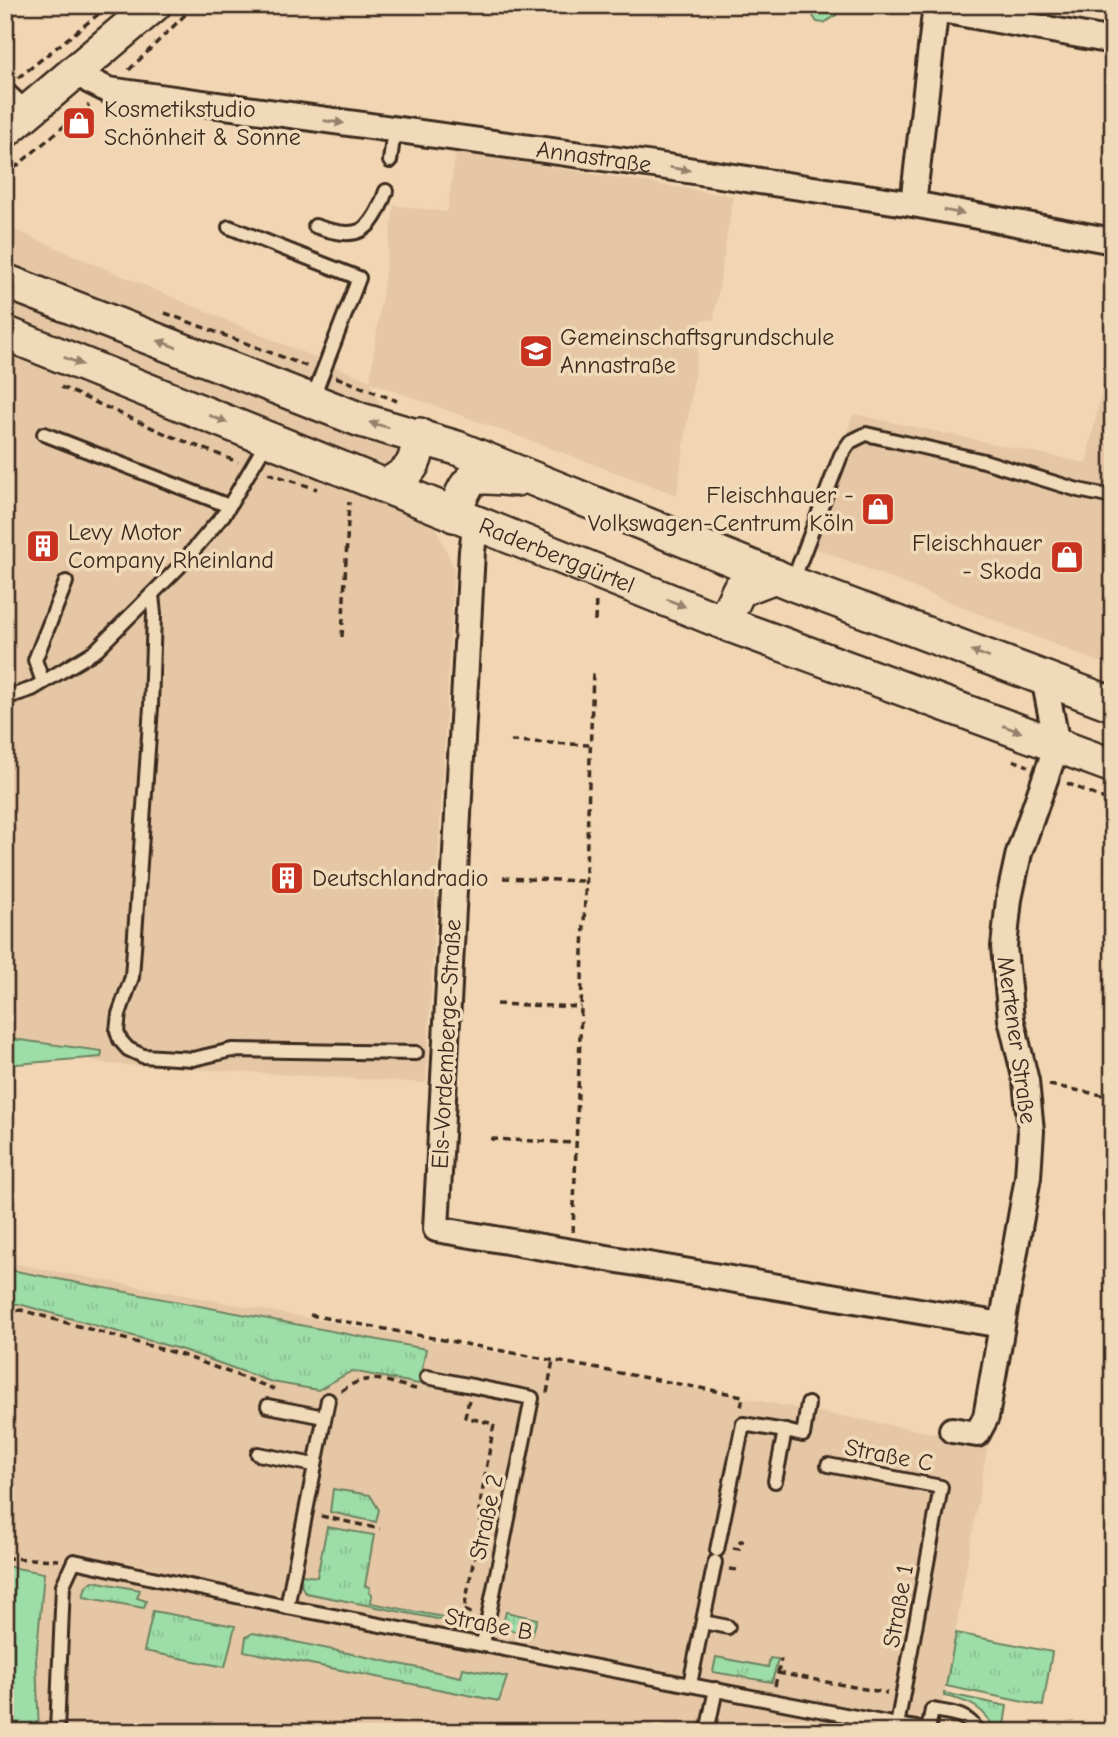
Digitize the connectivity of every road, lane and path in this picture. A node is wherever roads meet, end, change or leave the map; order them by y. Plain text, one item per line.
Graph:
1 (110, 5) edge
2 (154, 5) edge
3 (936, 7) edge
4 (1113, 41) edge
5 (78, 71) junction
6 (16, 80) dead end
7 (5, 88) edge
8 (18, 121) edge
9 (394, 131) junction
10 (390, 161) dead end
11 (386, 191) dead end
12 (913, 204) junction
13 (316, 226) dead end
14 (229, 227) dead end
15 (1113, 241) edge
16 (11, 280) edge
17 (5, 333) edge
18 (312, 401) junction
19 (133, 419) dead end
20 (131, 425) dead end
21 (44, 434) dead end
22 (419, 435) junction
23 (268, 440) junction
24 (536, 480) junction
25 (386, 486) junction
26 (1113, 497) edge
27 (349, 502) dead end
28 (229, 506) junction
29 (465, 519) junction
30 (783, 579) junction
31 (66, 582) dead end
32 (152, 594) junction
33 (596, 599) dead end
34 (595, 621) dead end
35 (730, 625) junction
36 (342, 637) dead end
37 (593, 673) dead end
38 (1044, 678) junction
39 (43, 682) junction
40 (5, 698) edge
41 (1113, 704) edge
42 (511, 741) dead end
43 (590, 745) junction
44 (1057, 745) junction
45 (1113, 766) edge
46 (503, 878) dead end
47 (586, 881) junction
48 (496, 1004) dead end
49 (581, 1007) junction
50 (416, 1054) dead end
51 (1026, 1081) junction
52 (1113, 1097) edge
53 (491, 1139) dead end
54 (576, 1143) junction
55 (572, 1252) junction
56 (5, 1312) edge
57 (310, 1315) dead end
58 (1002, 1325) junction
59 (553, 1360) junction
60 (427, 1377) dead end
61 (472, 1386) junction
62 (418, 1389) dead end
63 (280, 1390) dead end
64 (547, 1391) dead end
65 (328, 1400) joint
66 (742, 1403) dead end
67 (808, 1404) dead end
68 (268, 1406) dead end
69 (324, 1418) junction
70 (952, 1430) dead end
71 (785, 1432) junction
72 (258, 1454) dead end
73 (314, 1465) junction
74 (828, 1465) dead end
75 (775, 1480) dead end
76 (941, 1487) joint
77 (305, 1513) junction
78 (380, 1528) dead end
79 (744, 1541) dead end
80 (739, 1549) dead end
81 (5, 1558) edge
82 (74, 1561) junction
83 (287, 1607) junction
84 (470, 1620) dead end
85 (703, 1622) junction
86 (728, 1627) dead end
87 (482, 1644) junction
88 (781, 1659) dead end
89 (778, 1673) junction
90 (690, 1684) junction
91 (764, 1686) dead end
92 (716, 1689) junction
93 (903, 1696) junction
94 (896, 1728) edge
95 (57, 1732) edge
96 (707, 1732) edge
97 (978, 1732) edge

1 - 6 path
2 - 5 main road
3 - 4 street
3 - 12 street
5 - 8 main road
5 -> 9 street, Annastraße
7 - 8 lane
9 - 10 lane
9 -> 12 street, Annastraße
11 - 13 lane
12 -> 15 street, Annastraße
14 - 18 lane
18 -> 16 main road
17 -> 23 main road, Raderberggürtel
22 -> 18 main road
19 - 20 path
21 - 28 lane
22 - 24 main road
22 - 25 main road
23 - 25 main road, Raderberggürtel
23 - 28 lane
24 - 29 main road
24 - 30 main road
25 - 29 main road, Raderberggürtel
26 - 30 lane
27 - 36 path
28 - 32 lane
29 -> 35 main road, Raderberggürtel
29 - 55 street, Els-Vordemberge-Straße
30 - 35 main road
38 -> 30 main road
31 - 39 lane
32 - 39 lane
32 - 50 lane
33 - 34 path
35 -> 44 main road, Raderberggürtel
37 - 43 path
38 - 41 main road
38 - 44 street
39 - 40 lane
42 - 43 path
43 - 47 path
44 - 45 main road, Raderberggürtel
44 - 51 street, Mertener Straße
46 - 47 path
47 - 49 path
48 - 49 path
49 - 54 path
51 - 52 path
51 - 58 street, Mertener Straße
53 - 54 path
54 - 55 path
55 - 58 street
56 - 63 path
57 - 59 path
58 - 70 street, Mertener Straße
59 - 64 path
59 - 66 path
60 - 61 lane
61 - 84 path
61 - 87 lane, Straße 2
62 - 65 path
65 - 69 lane
67 - 71 lane
68 - 69 lane
69 - 73 lane
71 - 75 lane
71 - 85 lane
72 - 73 lane
73 - 77 lane
74 - 76 lane, Straße C
76 - 93 lane, Straße 1
77 - 78 path
77 - 83 lane
79 - 80 path
81 - 82 path
82 - 83 lane, Straße B
82 - 95 lane
83 - 87 lane, Straße B
85 - 86 lane
85 - 90 lane
87 - 90 lane, Straße B
88 - 89 path
89 - 91 path
89 - 93 path
90 - 92 lane, Straße B
92 - 94 lane, Straße B
92 - 96 lane
93 - 94 lane, Straße 1
94 - 97 lane, Straße B

